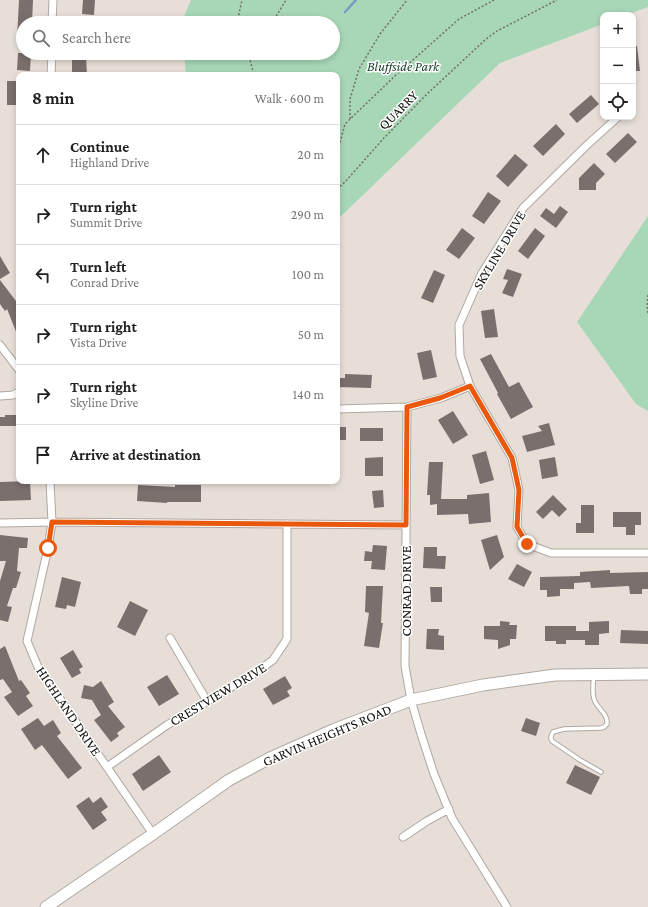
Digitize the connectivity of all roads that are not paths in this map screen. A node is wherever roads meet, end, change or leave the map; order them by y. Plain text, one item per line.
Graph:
1 (53, 0) edge
2 (52, 16) edge
3 (52, 60) edge
4 (51, 72) edge
5 (615, 120) edge
6 (0, 345) edge
7 (16, 366) edge
8 (470, 386) junction
9 (16, 394) edge
10 (0, 396) edge
11 (407, 407) junction
12 (340, 409) edge
13 (50, 484) edge
14 (52, 522) junction
15 (0, 523) edge
16 (287, 524) junction
17 (406, 525) junction
18 (648, 553) edge
19 (170, 638) dead end
20 (648, 674) edge
21 (594, 675) junction
22 (411, 700) junction
23 (207, 702) junction
24 (107, 767) junction
25 (601, 772) dead end
26 (448, 808) junction
27 (153, 834) junction
28 (403, 837) dead end
29 (46, 907) edge
30 (507, 907) edge

1 - 2 street
3 - 4 street
5 - 8 street, SKYLINE DRIVE
6 - 7 street
8 - 11 street
8 - 18 street, SKYLINE DRIVE
9 - 10 street
11 - 12 street
11 - 17 street, CONRAD DRIVE
13 - 14 street, HIGHLAND DRIVE
14 - 15 street
14 - 16 street
14 - 24 street, HIGHLAND DRIVE
16 - 17 street
16 - 23 street, CRESTVIEW DRIVE
17 - 22 street, CONRAD DRIVE
19 - 23 street
20 - 21 main road, GARVIN HEIGHTS ROAD
21 - 22 main road, GARVIN HEIGHTS ROAD
21 - 25 lane
22 - 26 street, CONRAD DRIVE
22 - 27 main road, GARVIN HEIGHTS ROAD
23 - 24 street, CRESTVIEW DRIVE
24 - 27 street, HIGHLAND DRIVE
26 - 28 street
26 - 30 street, CONRAD DRIVE
27 - 29 main road, GARVIN HEIGHTS ROAD

